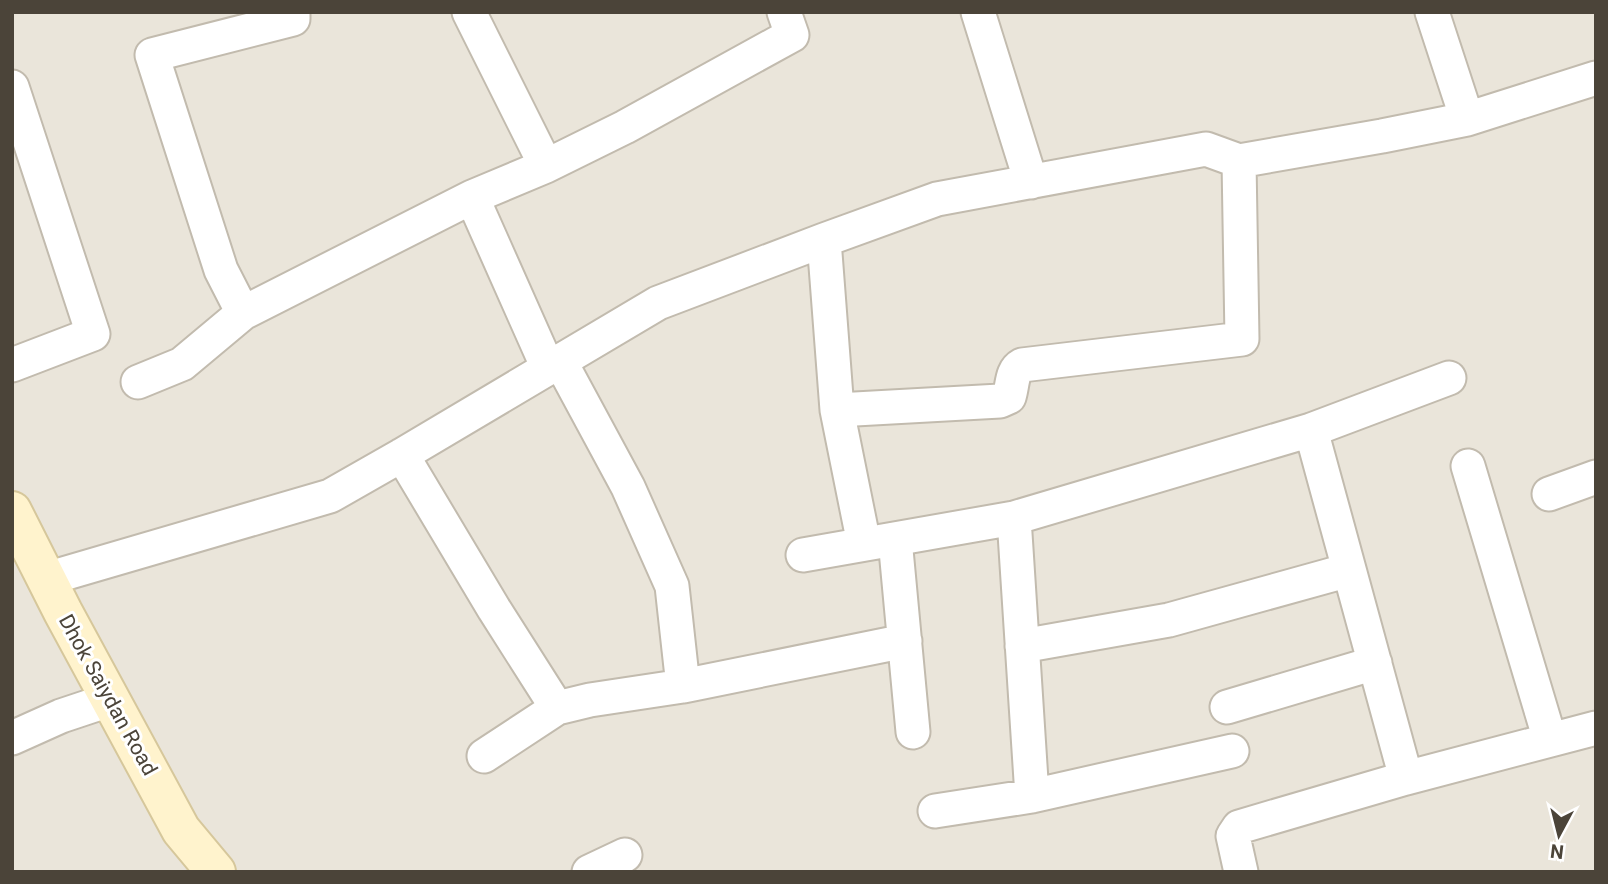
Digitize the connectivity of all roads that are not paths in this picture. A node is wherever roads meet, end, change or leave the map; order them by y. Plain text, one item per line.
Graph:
1 (293, 12) edge
2 (469, 12) edge
3 (784, 12) edge
4 (978, 12) edge
5 (1433, 12) edge
6 (1596, 78) edge
7 (12, 86) edge
8 (1467, 119) junction
9 (1239, 161) junction
10 (546, 166) junction
11 (1031, 181) junction
12 (472, 197) junction
13 (824, 240) junction
14 (243, 313) junction
15 (554, 364) junction
16 (12, 365) edge
17 (1449, 378) dead end
18 (138, 382) dead end
19 (837, 410) junction
20 (1311, 430) junction
21 (402, 455) junction
22 (1468, 466) dead end
23 (1596, 477) edge
24 (1549, 494) dead end
25 (12, 511) edge
26 (1014, 518) junction
27 (879, 541) junction
28 (803, 555) dead end
29 (1349, 570) junction
30 (46, 579) junction
31 (905, 641) junction
32 (1023, 646) junction
33 (1375, 663) junction
34 (683, 686) junction
35 (112, 699) junction
36 (1227, 707) dead end
37 (557, 708) junction
38 (1596, 728) edge
39 (914, 732) dead end
40 (12, 738) edge
41 (1550, 740) junction
42 (1232, 751) dead end
43 (484, 755) dead end
44 (1406, 778) junction
45 (1032, 796) junction
46 (935, 811) dead end
47 (625, 855) dead end
48 (216, 872) edge
49 (589, 872) edge
50 (1241, 872) edge

1 - 14 street
2 - 10 street
3 - 10 street
4 - 11 street
5 - 8 street
6 - 8 street
7 - 16 street
8 - 9 street
9 - 11 street
9 - 19 street
10 - 12 street
11 - 13 street
12 - 14 street
12 - 15 street
13 - 15 street
13 - 19 street
14 - 18 street
15 - 21 street
15 - 34 street
17 - 20 street
19 - 27 street
20 - 26 street
20 - 29 street
21 - 30 street
21 - 37 street
22 - 41 street
23 - 24 street
25 - 30 main road, Dhok Saiydan Road
26 - 27 street
26 - 32 street
27 - 28 street
27 - 31 street
29 - 32 street
29 - 33 street
30 - 35 main road, Dhok Saiydan Road
31 - 34 street
31 - 39 street
32 - 45 street
33 - 36 street
33 - 44 street
34 - 37 street
35 - 40 street
35 - 48 main road, Dhok Saiydan Road
37 - 43 street
38 - 41 street
41 - 44 street
42 - 45 street
44 - 50 street
45 - 46 street
47 - 49 street

